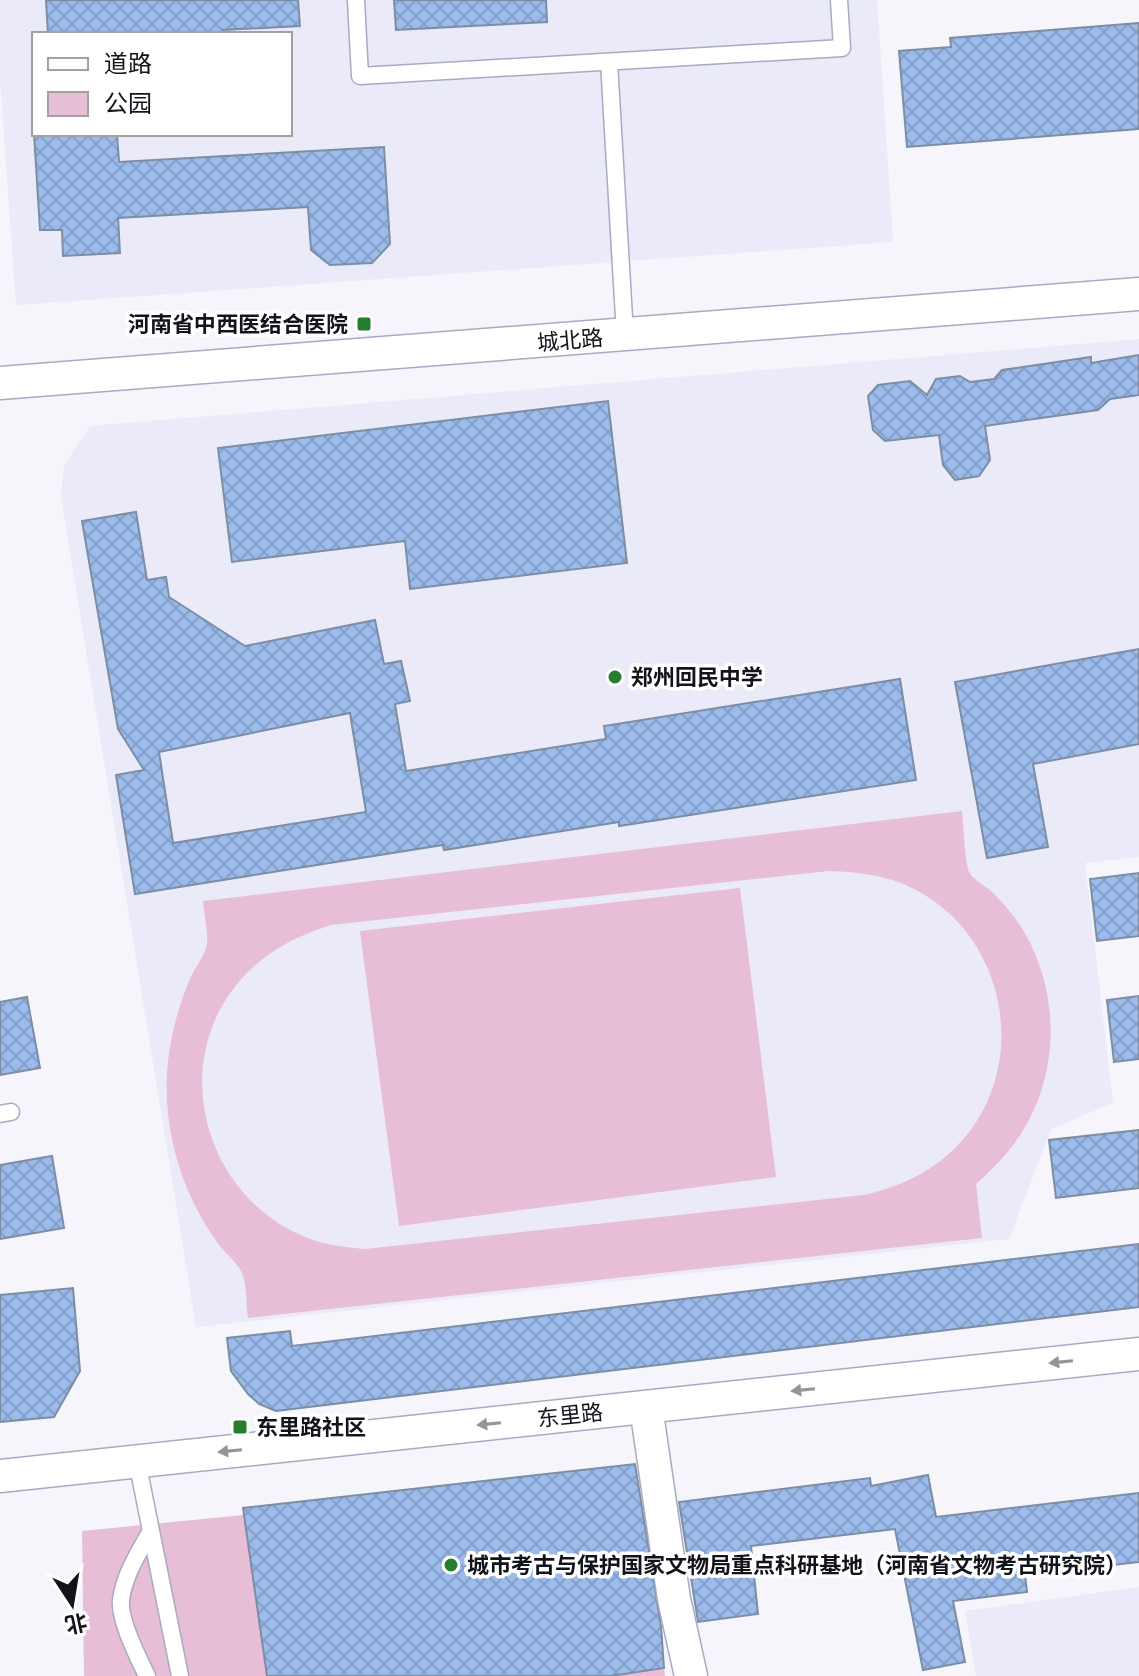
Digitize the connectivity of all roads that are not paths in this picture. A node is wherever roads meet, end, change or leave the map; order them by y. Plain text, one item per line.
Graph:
1 (356, 0) edge
2 (839, 0) edge
3 (609, 62) junction
4 (1139, 294) edge
5 (625, 335) junction
6 (1, 374) edge
7 (1139, 1354) edge
8 (646, 1407) junction
9 (137, 1461) junction
10 (0, 1476) edge
11 (151, 1531) junction
12 (147, 1676) edge
13 (180, 1676) edge
14 (691, 1676) edge

1 - 3 lane
2 - 3 lane
3 - 5 lane
4 - 5 street, 城北路
5 - 6 street, 城北路
7 -> 8 street, 东里路
8 -> 9 street, 东里路
8 - 14 street
9 - 10 street, 东里路
9 - 11 lane
11 - 12 lane
11 - 13 lane

